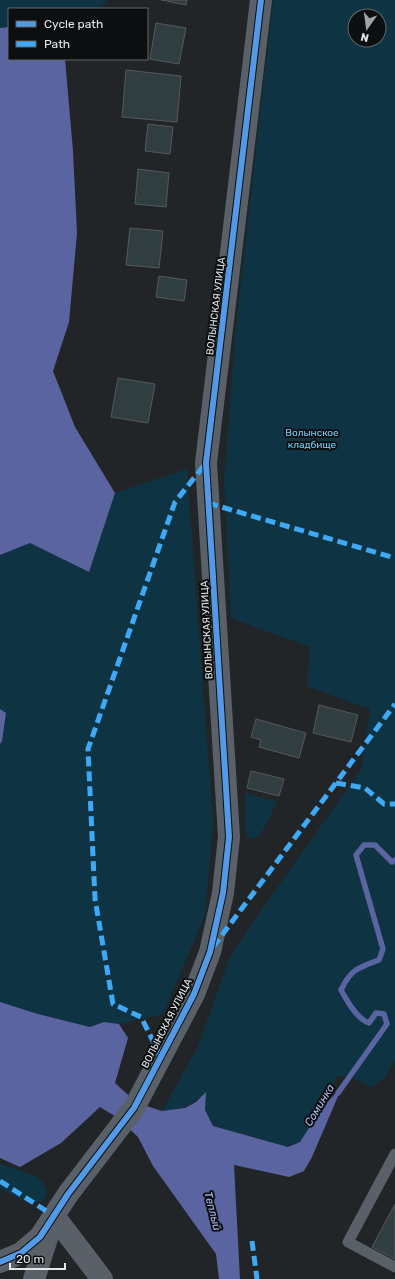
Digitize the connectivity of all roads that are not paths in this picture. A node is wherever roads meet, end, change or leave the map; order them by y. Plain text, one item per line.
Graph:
1 (261, 0) edge
2 (395, 1154) edge
3 (54, 1216) junction
4 (0, 1262) edge
5 (395, 1267) edge
6 (34, 1279) edge
7 (102, 1279) edge

1 - 3 street, ВОЛЫНСКАЯ УЛИЦА
2 - 5 lane
3 - 4 street
3 - 6 street
3 - 7 street

